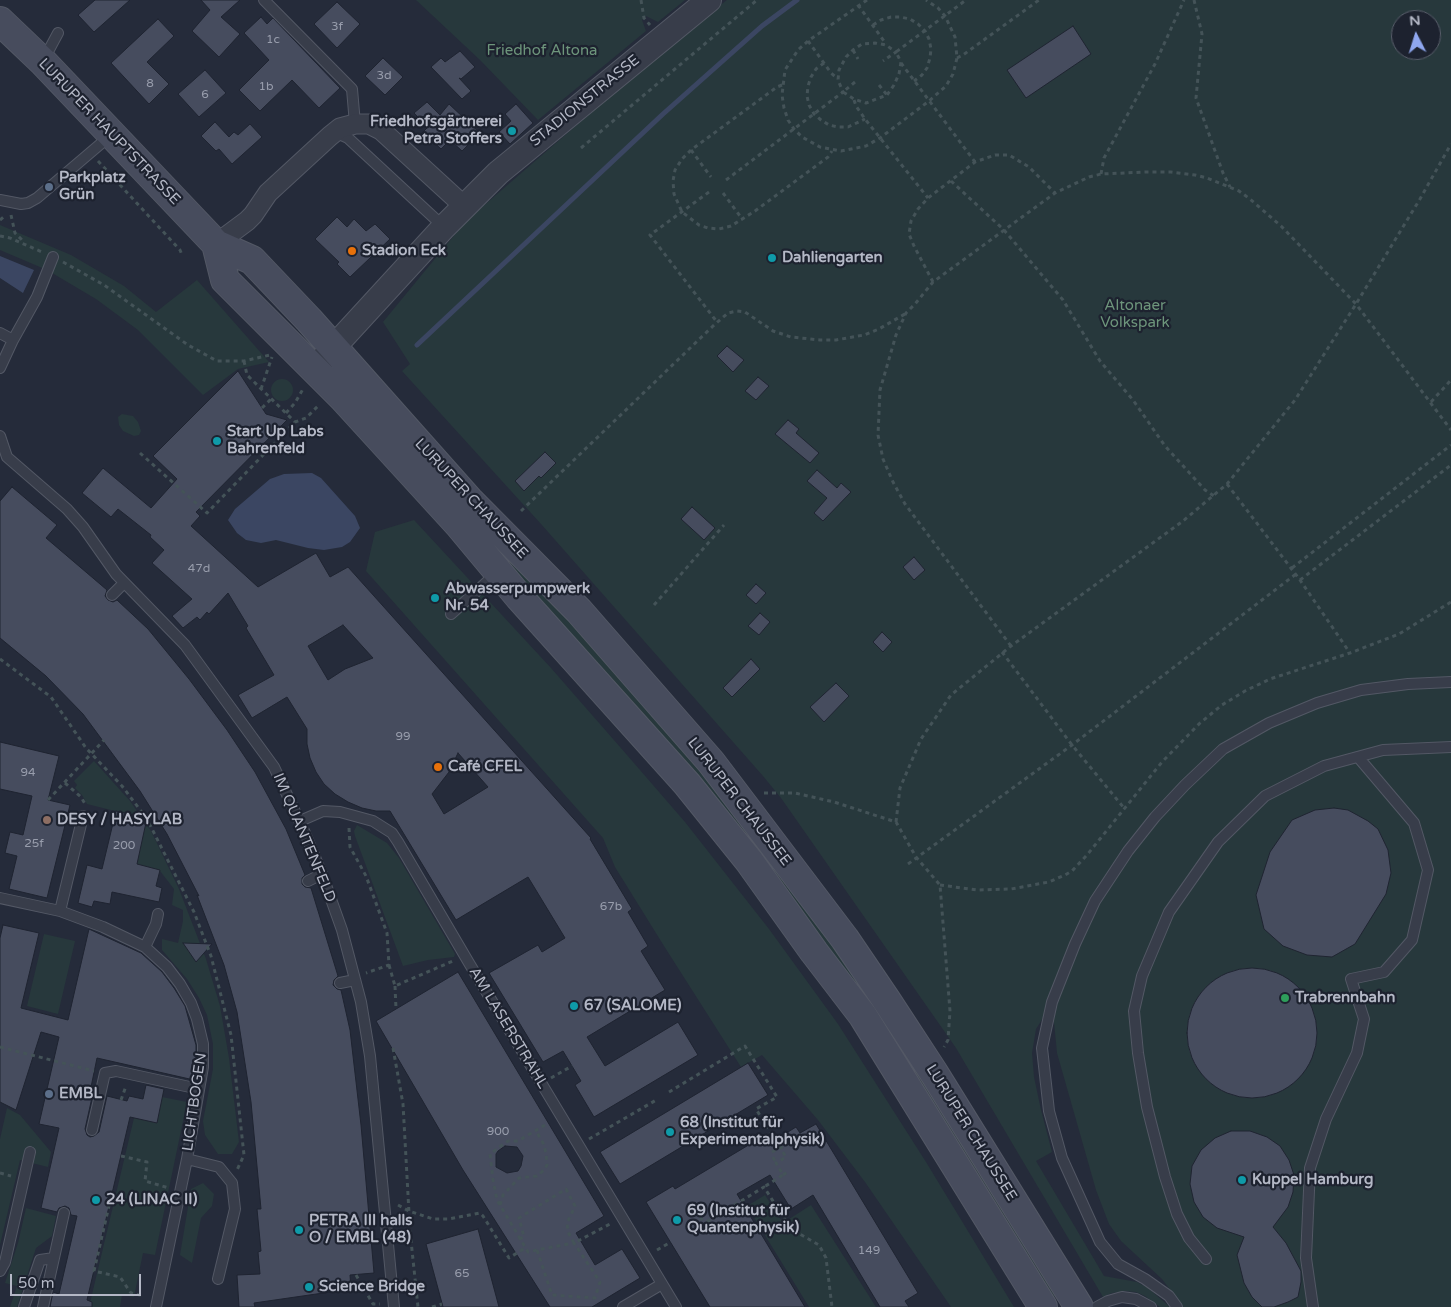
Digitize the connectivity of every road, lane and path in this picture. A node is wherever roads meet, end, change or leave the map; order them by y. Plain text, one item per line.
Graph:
1 (264, 0) edge
2 (641, 0) edge
3 (709, 0) edge
4 (757, 0) edge
5 (867, 0) edge
6 (926, 0) edge
7 (966, 0) edge
8 (1039, 0) edge
9 (1184, 0) edge
10 (1194, 0) edge
11 (858, 5) junction
12 (945, 16) junction
13 (0, 21) edge
14 (873, 25) junction
15 (654, 29) dead end
16 (925, 31) junction
17 (58, 33) dead end
18 (808, 41) junction
19 (886, 45) junction
20 (853, 50) junction
21 (896, 52) junction
22 (957, 58) junction
23 (858, 59) dead end
24 (43, 62) junction
25 (883, 62) dead end
26 (901, 62) junction
27 (824, 63) junction
28 (838, 80) junction
29 (914, 81) junction
30 (855, 82) dead end
31 (782, 85) junction
32 (879, 85) dead end
33 (843, 92) junction
34 (887, 95) junction
35 (854, 99) junction
36 (929, 101) junction
37 (814, 114) junction
38 (865, 119) junction
39 (356, 124) junction
40 (794, 129) junction
41 (112, 134) junction
42 (330, 136) junction
43 (880, 138) junction
44 (1451, 144) edge
45 (581, 148) dead end
46 (691, 150) junction
47 (832, 151) junction
48 (90, 152) junction
49 (975, 162) junction
50 (1101, 174) junction
51 (711, 177) dead end
52 (726, 180) dead end
53 (951, 181) junction
54 (1230, 187) junction
55 (709, 192) dead end
56 (723, 193) dead end
57 (1055, 193) junction
58 (928, 198) junction
59 (0, 200) edge
60 (13, 203) junction
61 (464, 206) junction
62 (682, 212) junction
63 (743, 220) junction
64 (444, 227) junction
65 (1004, 230) junction
66 (0, 236) edge
67 (216, 244) junction
68 (26, 245) junction
69 (182, 255) dead end
70 (53, 257) junction
71 (933, 282) junction
72 (1356, 304) junction
73 (906, 313) junction
74 (717, 322) junction
75 (0, 334) edge
76 (13, 340) junction
77 (333, 347) junction
78 (244, 361) junction
79 (0, 368) edge
80 (308, 378) junction
81 (1451, 380) edge
82 (261, 389) junction
83 (271, 398) junction
84 (1431, 402) junction
85 (320, 404) dead end
86 (262, 408) dead end
87 (286, 413) junction
88 (294, 422) junction
89 (1451, 430) edge
90 (0, 436) edge
91 (1451, 445) edge
92 (140, 453) dead end
93 (4, 460) edge
94 (1451, 466) edge
95 (1227, 484) junction
96 (1214, 496) junction
97 (521, 512) dead end
98 (724, 525) dead end
99 (1292, 568) junction
100 (498, 572) junction
101 (1296, 574) junction
102 (1300, 580) junction
103 (124, 583) junction
104 (112, 595) dead end
105 (1451, 602) edge
106 (654, 605) dead end
107 (451, 614) dead end
108 (1011, 646) junction
109 (1002, 652) junction
110 (1350, 653) junction
111 (1451, 682) edge
112 (104, 740) dead end
113 (1072, 745) junction
114 (1451, 747) edge
115 (1358, 757) junction
116 (65, 783) junction
117 (764, 793) dead end
118 (81, 797) dead end
119 (48, 800) dead end
120 (1124, 808) junction
121 (352, 815) junction
122 (83, 816) dead end
123 (300, 821) junction
124 (896, 822) junction
125 (916, 857) junction
126 (908, 864) dead end
127 (322, 874) junction
128 (308, 881) dead end
129 (940, 885) junction
130 (0, 898) edge
131 (60, 911) junction
132 (158, 914) dead end
133 (145, 947) junction
134 (465, 956) junction
135 (389, 965) junction
136 (355, 977) junction
137 (340, 983) dead end
138 (395, 986) junction
139 (396, 1009) dead end
140 (0, 1047) edge
141 (393, 1048) dead end
142 (943, 1050) dead end
143 (572, 1066) dead end
144 (105, 1073) junction
145 (128, 1078) dead end
146 (542, 1084) junction
147 (199, 1089) junction
148 (669, 1092) dead end
149 (658, 1099) dead end
150 (121, 1100) dead end
151 (545, 1125) dead end
152 (92, 1130) dead end
153 (536, 1130) junction
154 (579, 1146) junction
155 (784, 1146) dead end
156 (30, 1152) dead end
157 (121, 1156) dead end
158 (187, 1160) junction
159 (776, 1163) junction
160 (790, 1171) dead end
161 (783, 1175) junction
162 (764, 1187) junction
163 (172, 1188) dead end
164 (111, 1197) dead end
165 (384, 1197) junction
166 (500, 1205) junction
167 (696, 1210) dead end
168 (409, 1211) junction
169 (64, 1213) dead end
170 (604, 1228) dead end
171 (519, 1239) junction
172 (574, 1243) junction
173 (525, 1248) junction
174 (537, 1250) junction
175 (54, 1258) junction
176 (1206, 1259) dead end
177 (0, 1271) edge
178 (356, 1275) dead end
179 (218, 1279) dead end
180 (662, 1284) junction
181 (131, 1293) dead end
182 (442, 1304) dead end
183 (382, 1306) edge
184 (394, 1306) edge
185 (24, 1307) edge
186 (43, 1307) edge
187 (156, 1307) edge
188 (418, 1307) edge
189 (432, 1307) edge
190 (623, 1307) edge
191 (676, 1307) edge
192 (832, 1307) edge
193 (1043, 1307) edge
194 (1079, 1307) edge
195 (1097, 1307) edge
196 (1151, 1307) edge
197 (1177, 1307) edge
198 (1313, 1307) edge

1 - 39 lane
2 - 15 path
3 - 61 street, STADIONSTRASSE
4 - 45 path
5 - 11 path
6 - 12 path
7 - 12 path
8 - 22 path
9 - 50 path
10 - 54 path
11 - 14 path
11 - 18 path
12 - 16 path
12 - 22 path
13 - 24 main road, LURUPER HAUPTSTRASSE
14 - 16 path
14 - 19 path
16 - 21 path
16 - 29 path
17 - 24 lane
18 - 27 path
18 - 31 path
19 - 20 path
19 - 21 path
20 - 23 path
20 - 28 path
21 - 25 path
21 - 26 path
22 - 36 path
24 - 41 main road, LURUPER HAUPTSTRASSE
26 - 29 path
26 - 34 path
27 - 28 path
27 - 37 path
28 - 33 path
29 - 36 path
30 - 33 path
31 - 40 path
31 - 46 path
32 - 34 path
33 - 35 path
33 - 37 path
34 - 35 path
35 - 38 path
36 - 43 path
36 - 49 path
37 - 38 path
37 - 40 path
38 - 43 path
39 - 42 street
39 - 61 street
40 - 47 path
40 - 52 path
41 - 48 lane
41 - 67 main road, LURUPER HAUPTSTRASSE
42 - 64 lane
42 - 67 street
43 - 47 path
43 - 58 path
44 - 72 path
46 - 51 path
46 - 62 path
47 - 63 path
48 - 60 lane
48 - 69 path
49 - 53 path
49 - 57 path
50 - 54 path
50 - 57 path
53 - 58 path
53 - 65 path
54 - 72 path
55 - 62 path
56 - 63 path
57 - 65 path
58 - 71 path
59 - 60 lane
60 - 68 path
61 - 64 street, STADIONSTRASSE
62 - 63 path
62 - 74 path
64 - 77 street, STADIONSTRASSE
65 - 71 path
65 - 96 path
66 - 68 path
67 - 77 main road, LURUPER HAUPTSTRASSE
67 - 80 main road, LURUPER HAUPTSTRASSE
68 - 70 path
70 - 76 lane
70 - 78 path
71 - 73 path
72 - 84 path
72 - 95 path
73 - 74 path
73 - 108 path
74 - 97 path
75 - 76 lane
76 - 79 lane
77 - 80 street, STADIONSTRASSE
77 - 194 main road, LURUPER CHAUSSEE
78 - 82 path
78 - 82 path
80 - 87 path
80 - 100 main road, LURUPER CHAUSSEE
81 - 84 path
82 - 83 path
83 - 86 path
83 - 87 path
84 - 89 path
85 - 88 path
87 - 88 path
88 - 92 path
90 - 93 lane, IM QUANTENFELD
91 - 99 path
93 - 103 lane, IM QUANTENFELD
94 - 102 path
95 - 96 path
95 - 99 path
96 - 108 path
98 - 106 path
99 - 101 path
100 - 107 lane
100 - 193 main road, LURUPER CHAUSSEE
101 - 102 path
101 - 113 path
102 - 110 path
103 - 104 lane
103 - 123 lane, IM QUANTENFELD
105 - 110 path
108 - 109 path
109 - 113 path
109 - 124 path
110 - 120 path
111 - 197 lane
112 - 116 path, bridge
113 - 120 path
113 - 125 path
114 - 115 lane
115 - 176 lane
115 - 198 lane
116 - 118 path
116 - 119 path, bridge
117 - 124 path
120 - 129 path
121 - 123 lane, AM LASERSTRAHL
121 - 134 lane, AM LASERSTRAHL
121 - 135 path
122 - 131 lane
123 - 127 lane, IM QUANTENFELD
124 - 125 path
125 - 126 path
125 - 129 path
127 - 128 lane
127 - 136 lane, IM QUANTENFELD
129 - 142 path
130 - 131 lane, LICHTBOGEN
131 - 133 lane, LICHTBOGEN
132 - 133 lane
133 - 147 lane, LICHTBOGEN
134 - 138 path
134 - 146 lane, AM LASERSTRAHL
135 - 136 path
135 - 138 path
136 - 137 lane
136 - 165 lane, IM QUANTENFELD
138 - 139 path
140 - 144 path
141 - 168 path
143 - 146 path
144 - 147 lane
144 - 152 lane
145 - 150 path
146 - 154 lane, AM LASERSTRAHL
147 - 158 lane, LICHTBOGEN
148 - 159 path
149 - 154 path
151 - 153 path
153 - 166 path
153 - 166 path
154 - 180 lane, AM LASERSTRAHL
155 - 159 path, bridge
156 - 177 lane
157 - 163 path
158 - 179 lane
158 - 187 lane, LICHTBOGEN
159 - 161 path
160 - 161 path
161 - 162 path
162 - 167 path
162 - 192 path
164 - 181 path
165 - 168 path
165 - 184 lane, IM QUANTENFELD
166 - 171 path
168 - 173 path
168 - 188 path
169 - 175 lane
170 - 172 path
171 - 172 path
171 - 173 path
172 - 174 path
172 - 174 path
173 - 174 path
175 - 185 lane
175 - 186 lane
178 - 183 path
180 - 190 lane
180 - 191 lane, AM LASERSTRAHL
182 - 189 path
183 - 184 path
195 - 196 lane

